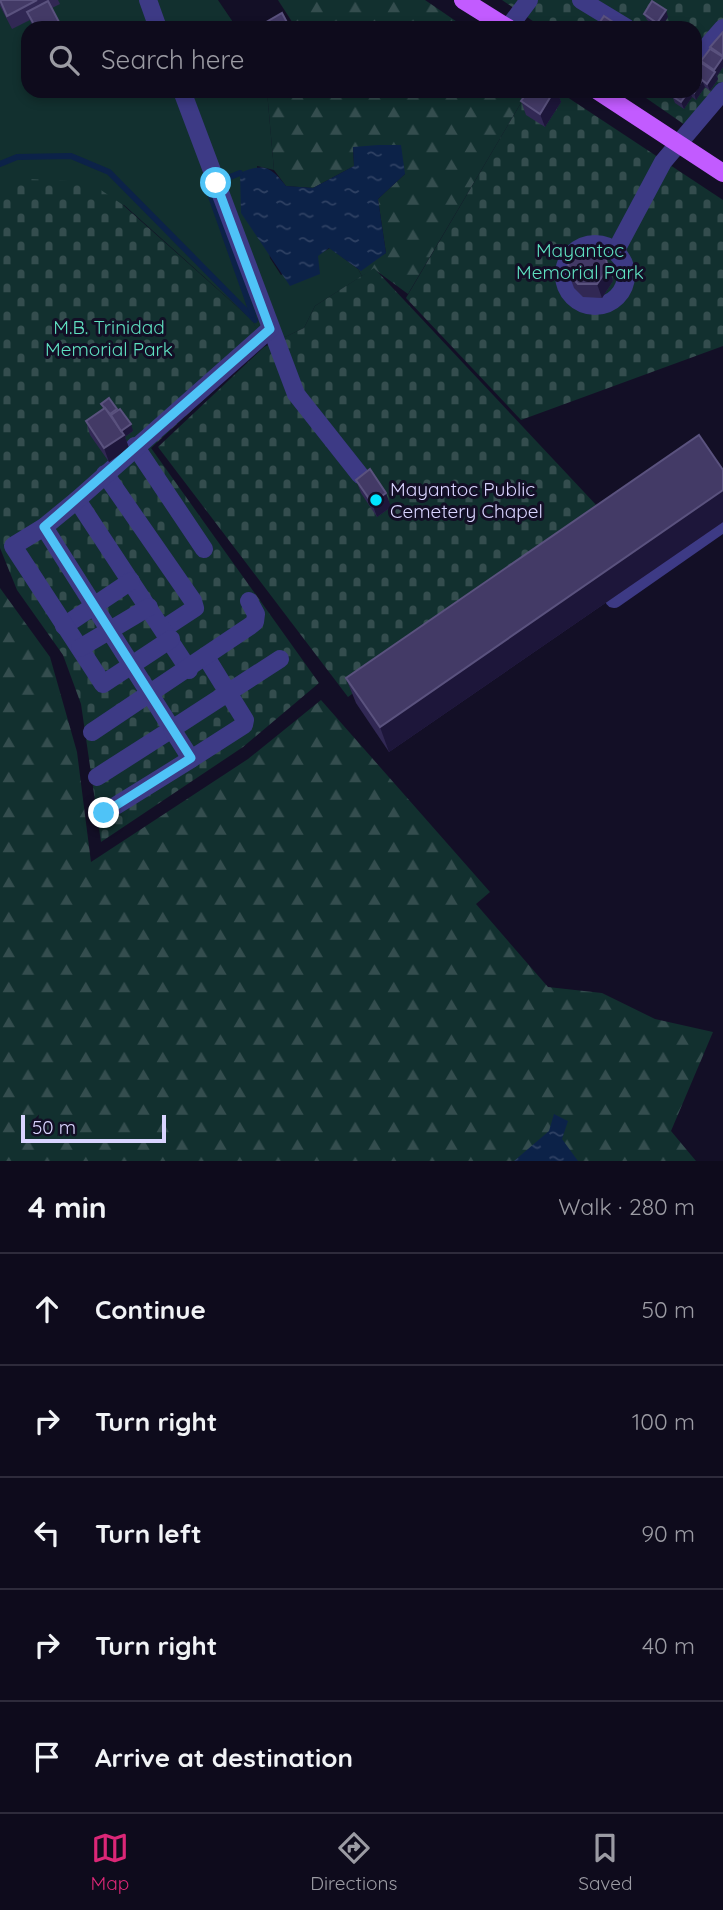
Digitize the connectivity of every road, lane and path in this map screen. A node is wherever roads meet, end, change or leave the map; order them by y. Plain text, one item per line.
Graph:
1 (148, 0) edge
2 (463, 0) edge
3 (529, 0) edge
4 (581, 0) edge
5 (156, 21) edge
6 (497, 21) edge
7 (513, 21) edge
8 (616, 21) edge
9 (723, 28) edge
10 (702, 52) edge
11 (185, 98) edge
12 (609, 98) edge
13 (720, 98) edge
14 (677, 143) junction
15 (723, 173) edge
16 (615, 252) dead end
17 (270, 329) junction
18 (135, 446) junction
19 (105, 474) junction
20 (360, 475) edge
21 (77, 500) junction
22 (723, 523) edge
23 (44, 527) junction
24 (204, 549) dead end
25 (131, 581) junction
26 (614, 598) dead end
27 (249, 601) dead end
28 (95, 606) junction
29 (149, 607) junction
30 (64, 626) junction
31 (110, 630) junction
32 (167, 634) junction
33 (80, 649) junction
34 (206, 657) junction
35 (280, 659) dead end
36 (133, 664) junction
37 (189, 670) junction
38 (228, 693) junction
39 (150, 694) junction
40 (172, 729) junction
41 (92, 732) dead end
42 (191, 758) junction
43 (97, 777) dead end
44 (104, 813) dead end

1 - 5 street
2 - 6 main road
3 - 7 street
4 - 8 street
9 - 10 street
11 - 17 street
12 - 14 main road
13 - 14 street
14 - 15 main road
14 - 16 street
17 - 18 street
17 - 20 street
18 - 19 street
18 - 24 street
19 - 21 street
19 - 32 street
21 - 23 street
21 - 25 street
22 - 26 street
23 - 28 street
23 - 30 street
25 - 28 street
25 - 29 street
27 - 34 street
28 - 30 street
28 - 31 street
29 - 31 street
29 - 32 street
30 - 33 street
31 - 33 street
31 - 36 street
32 - 36 street
32 - 37 street
33 - 36 street
34 - 37 street
34 - 38 street
35 - 38 street
36 - 39 street
37 - 39 street
38 - 40 street
38 - 42 street
39 - 40 street
39 - 41 street
40 - 42 street
40 - 43 street
42 - 44 street

